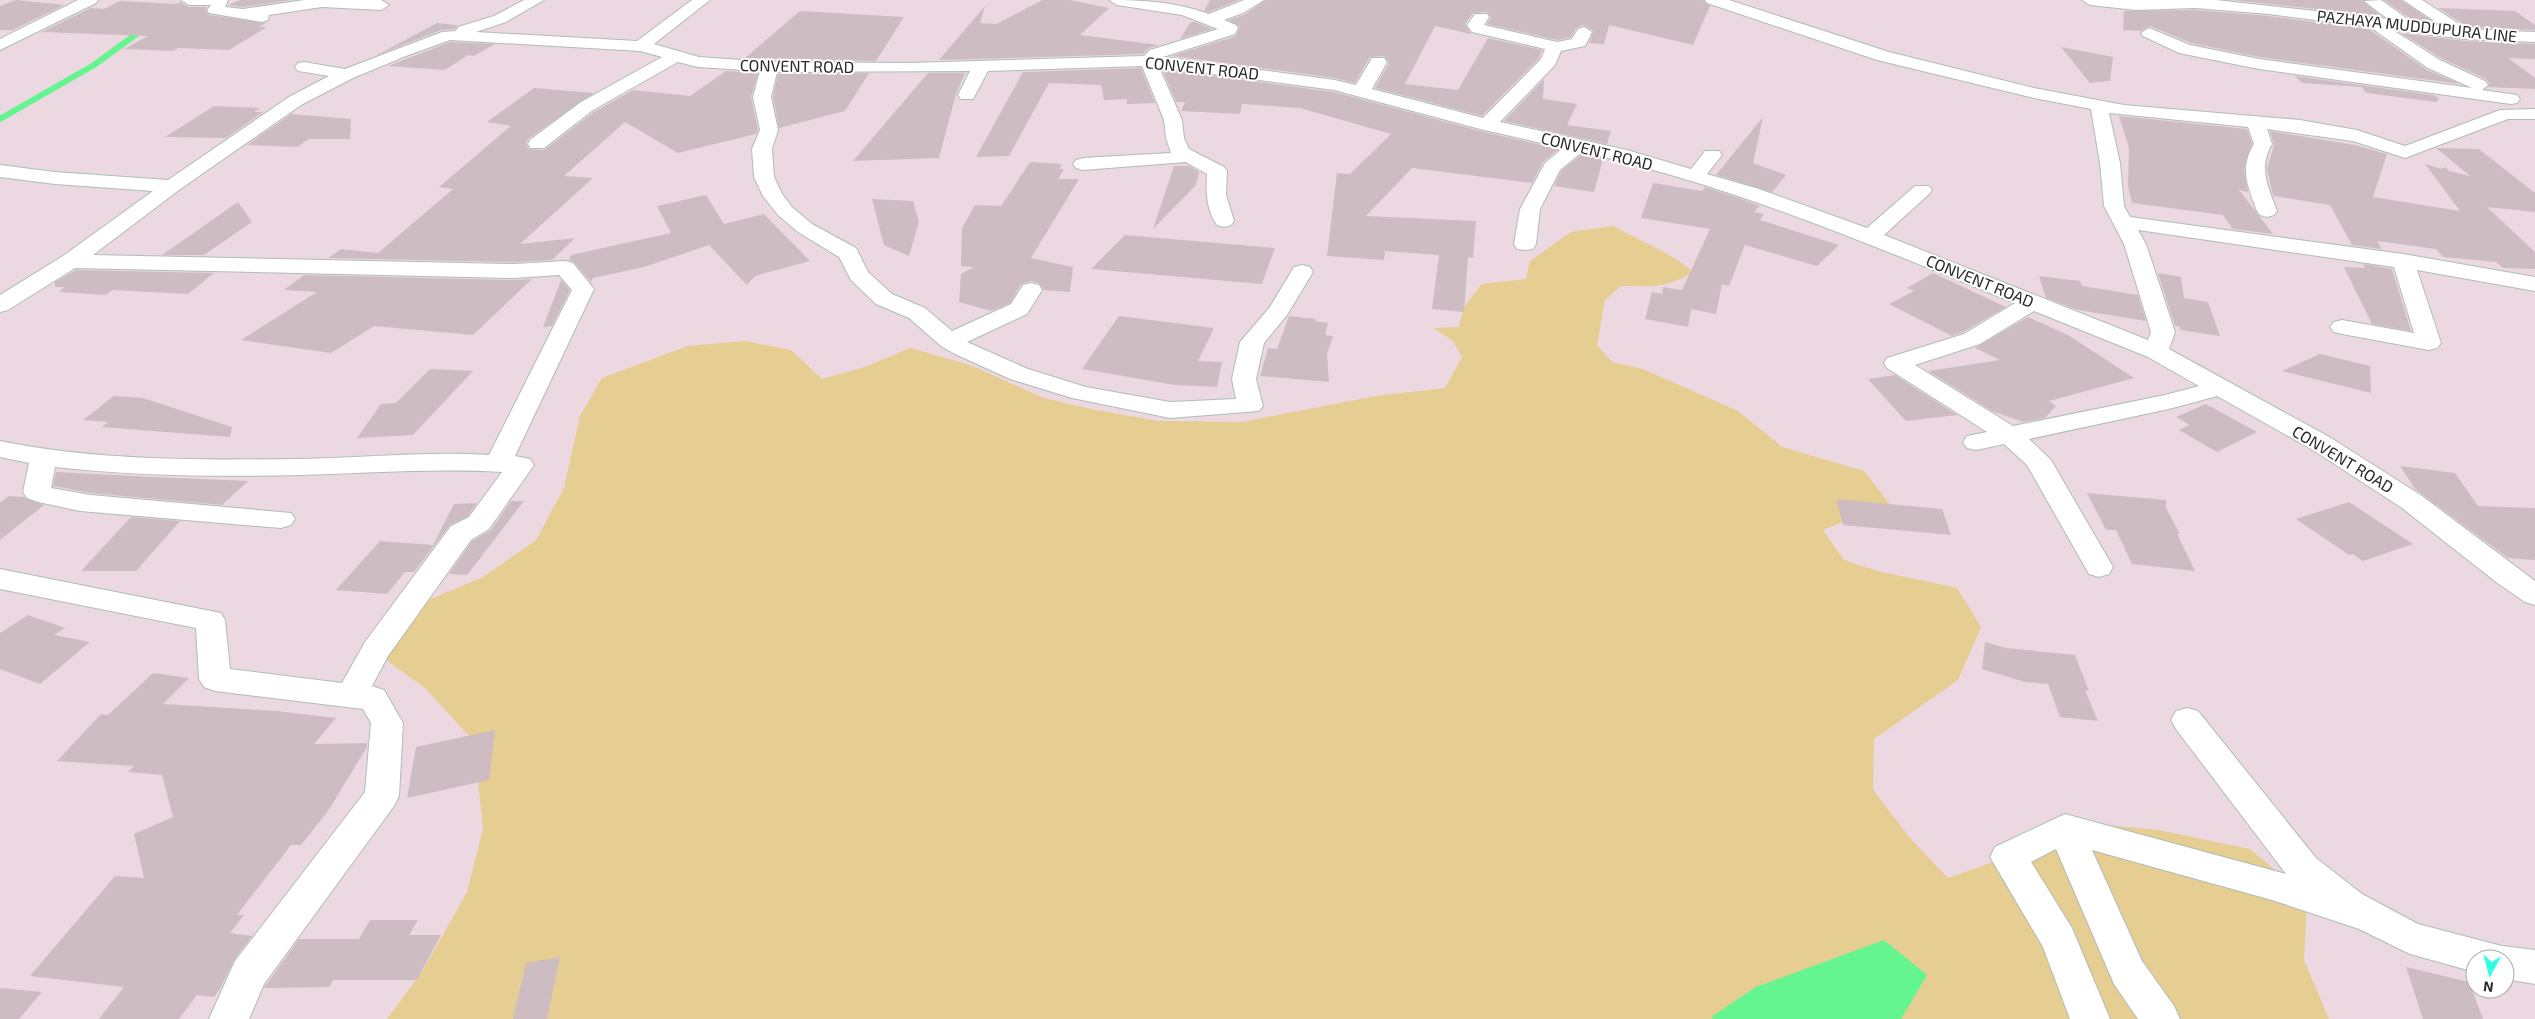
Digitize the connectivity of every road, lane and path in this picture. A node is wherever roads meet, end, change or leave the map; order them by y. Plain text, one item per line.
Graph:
1 (90, 0) edge
2 (190, 0) edge
3 (536, 0) edge
4 (702, 0) edge
5 (1117, 0) edge
6 (1256, 0) edge
7 (1713, 0) edge
8 (2090, 0) edge
9 (2411, 0) edge
10 (323, 1) edge
11 (2372, 1) dead end
12 (2189, 2) edge
13 (2133, 3) edge
14 (381, 5) dead end
15 (244, 14) junction
16 (1482, 17) dead end
17 (1208, 20) junction
18 (294, 23) dead end
19 (2372, 23) junction
20 (2410, 28) junction
21 (1584, 32) dead end
22 (2149, 33) dead end
23 (2465, 34) junction
24 (448, 35) junction
25 (2535, 37) edge
26 (0, 45) edge
27 (641, 46) junction
28 (1554, 48) junction
29 (674, 57) junction
30 (1148, 61) junction
31 (1378, 62) dead end
32 (982, 65) junction
33 (304, 67) dead end
34 (770, 67) junction
35 (347, 74) junction
36 (1362, 91) junction
37 (967, 95) dead end
38 (2511, 99) junction
39 (2099, 106) junction
40 (2535, 108) edge
41 (2535, 114) edge
42 (2255, 121) junction
43 (1487, 125) junction
44 (537, 144) dead end
45 (1578, 145) junction
46 (1181, 152) junction
47 (1712, 155) dead end
48 (1083, 164) dead end
49 (0, 171) edge
50 (1695, 176) junction
51 (172, 186) junction
52 (1922, 190) dead end
53 (2267, 211) dead end
54 (1224, 221) dead end
55 (2123, 222) junction
56 (1870, 236) junction
57 (1525, 244) dead end
58 (71, 261) junction
59 (2403, 262) junction
60 (1302, 272) dead end
61 (2535, 284) edge
62 (1031, 290) dead end
63 (2033, 302) junction
64 (0, 305) edge
65 (2342, 327) dead end
66 (949, 341) junction
67 (2156, 352) junction
68 (2218, 388) junction
69 (2009, 435) junction
70 (1976, 442) dead end
71 (0, 449) edge
72 (43, 458) junction
73 (499, 462) junction
74 (281, 519) dead end
75 (2099, 567) dead end
76 (0, 579) edge
77 (2535, 595) edge
78 (351, 696) junction
79 (2187, 720) dead end
80 (2065, 828) junction
81 (2369, 916) junction
82 (2465, 952) edge
83 (2515, 964) edge
84 (2535, 967) edge
85 (230, 1019) edge
86 (2090, 1019) edge
87 (2160, 1019) edge

1 - 26 street
2 - 15 street
3 - 24 street
4 - 27 street
5 - 17 street
6 - 17 street
7 - 39 street
8 - 13 street, PAZHAYA MUDDUPURA LINE
9 - 23 street
10 - 14 street
10 - 15 street
11 - 20 street
12 - 13 street, PAZHAYA MUDDUPURA LINE
12 - 19 street, PAZHAYA MUDDUPURA LINE
15 - 18 street
16 - 28 street
17 - 30 street
19 - 20 street, PAZHAYA MUDDUPURA LINE
19 - 38 street
20 - 23 street, PAZHAYA MUDDUPURA LINE
21 - 28 street
22 - 38 street
23 - 25 street, PAZHAYA MUDDUPURA LINE
24 - 27 street, CONVENT ROAD
24 - 35 street
27 - 29 street, CONVENT ROAD
28 - 43 street
29 - 34 street, CONVENT ROAD
29 - 44 street
30 - 32 street, CONVENT ROAD
30 - 36 street, CONVENT ROAD
30 - 46 street
31 - 36 street
32 - 34 street, CONVENT ROAD
32 - 37 street
33 - 35 street
34 - 66 street
35 - 51 street
36 - 43 street, CONVENT ROAD
38 - 40 street
39 - 42 street
39 - 55 street
41 - 42 street
42 - 53 street
43 - 45 street, CONVENT ROAD
45 - 50 street, CONVENT ROAD
45 - 57 street
46 - 48 street
46 - 54 street
47 - 50 street
49 - 51 street
50 - 56 street, CONVENT ROAD
51 - 58 street
52 - 56 street
55 - 59 street
55 - 67 street
56 - 63 street, CONVENT ROAD
58 - 64 street
58 - 73 street
59 - 61 street
59 - 65 street
60 - 66 street
62 - 66 street
63 - 67 street, CONVENT ROAD
63 - 69 street
67 - 68 street, CONVENT ROAD
68 - 69 street
68 - 77 street, CONVENT ROAD
69 - 70 street
69 - 75 street
71 - 72 street
72 - 73 street
72 - 74 street
73 - 78 street
76 - 78 street
78 - 85 street
79 - 81 street
80 - 81 street
80 - 86 street
80 - 87 street
81 - 82 street
83 - 84 street

